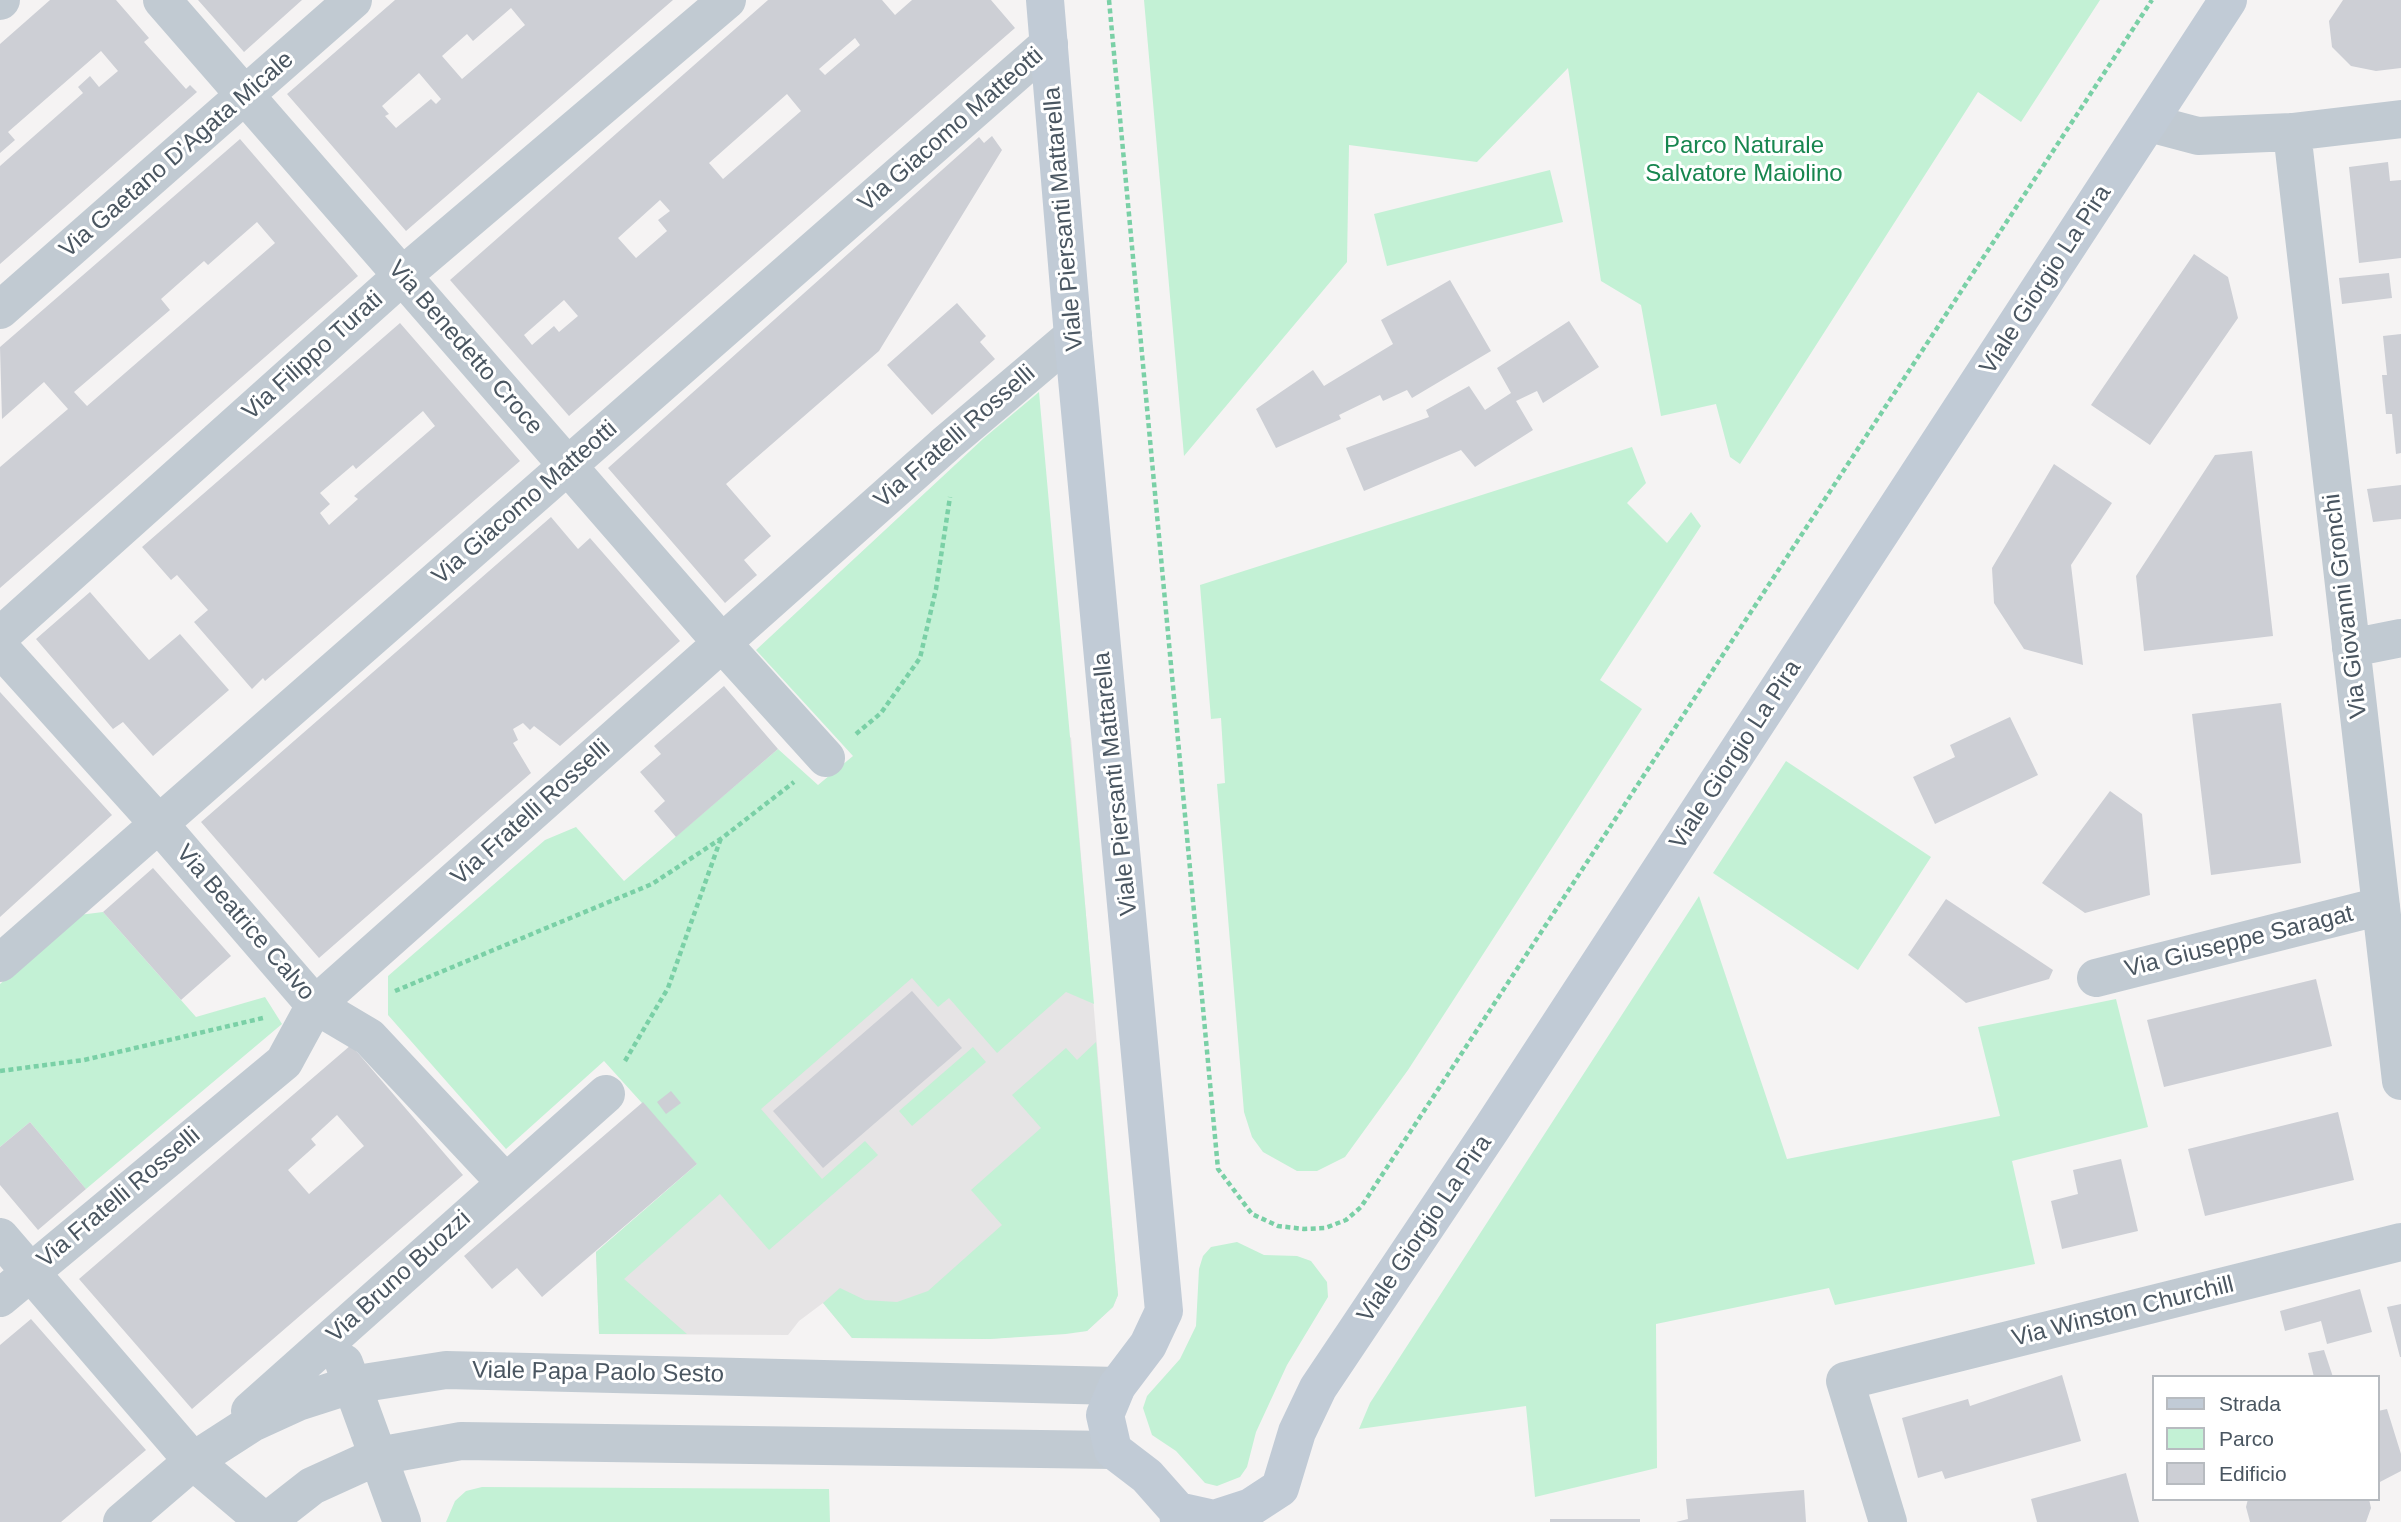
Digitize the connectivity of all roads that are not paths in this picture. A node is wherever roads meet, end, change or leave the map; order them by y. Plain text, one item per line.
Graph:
1 (162, 0) edge
2 (353, 0) edge
3 (727, 0) edge
4 (1045, 0) edge
5 (2228, 0) edge
6 (1049, 44) junction
7 (245, 96) junction
8 (2401, 119) edge
9 (2149, 123) junction
10 (2292, 132) junction
11 (402, 276) junction
12 (0, 310) edge
13 (1073, 336) junction
14 (567, 466) junction
15 (0, 636) edge
16 (2401, 638) edge
17 (722, 643) junction
18 (0, 648) edge
19 (2351, 648) junction
20 (826, 758) road end
21 (159, 824) junction
22 (2381, 906) junction
23 (0, 963) edge
24 (2096, 978) dead end
25 (315, 1005) junction
26 (2401, 1081) edge
27 (606, 1094) road end
28 (505, 1182) junction
29 (0, 1237) edge
30 (2401, 1242) edge
31 (30, 1272) junction
32 (0, 1298) edge
33 (336, 1334) junction
34 (351, 1385) junction
35 (1116, 1386) junction
36 (1113, 1450) junction
37 (378, 1456) junction
38 (193, 1461) junction
39 (1251, 1515) edge
40 (1178, 1516) edge
41 (122, 1522) edge
42 (265, 1522) edge
43 (402, 1522) edge
44 (1888, 1522) edge

1 - 7 street, Via Benedetto Croce
2 - 7 street, Via Gaetano D'Agata Micale
3 - 11 street, Via Filippo Turati
4 - 6 street, Viale Piersanti Mattarella
5 - 9 street, Viale Giorgio La Pira
6 - 13 street, Viale Piersanti Mattarella
6 - 14 street, Via Giacomo Matteotti
7 - 11 street, Via Benedetto Croce
7 - 12 street, Via Gaetano D'Agata Micale
8 - 10 street
9 - 10 street
9 - 39 street, Viale Giorgio La Pira
10 - 19 street, Via Giovanni Gronchi
11 - 14 street, Via Benedetto Croce
11 - 15 street, Via Filippo Turati
13 - 17 street, Via Fratelli Rosselli
13 - 35 street, Viale Piersanti Mattarella
14 - 17 street, Via Benedetto Croce
14 - 21 street, Via Giacomo Matteotti
16 - 19 street
17 - 20 street, Via Benedetto Croce
17 - 25 street, Via Fratelli Rosselli
18 - 21 street, Via Beatrice Calvo
19 - 22 street, Via Giovanni Gronchi
21 - 23 street, Via Giacomo Matteotti
21 - 25 street, Via Beatrice Calvo
22 - 24 street, Via Giuseppe Saragat
22 - 26 street, Via Giovanni Gronchi
25 - 28 street, Via Beatrice Calvo
25 - 31 street, Via Fratelli Rosselli
27 - 28 street, Via Bruno Buozzi
28 - 33 street, Via Bruno Buozzi
29 - 31 street
30 - 44 street, Via Winston Churchill
31 - 32 street, Via Fratelli Rosselli
31 - 38 street
33 - 34 street
33 - 38 street, Via Bruno Buozzi
34 - 35 street, Viale Papa Paolo Sesto
34 - 37 street
34 - 38 street, Viale Papa Paolo Sesto
35 - 36 street, Viale Piersanti Mattarella
36 - 37 street
36 - 40 street
37 - 42 street
37 - 43 street
38 - 41 street, Viale Papa Paolo Sesto
38 - 42 street
39 - 40 street, Viale Giorgio La Pira

